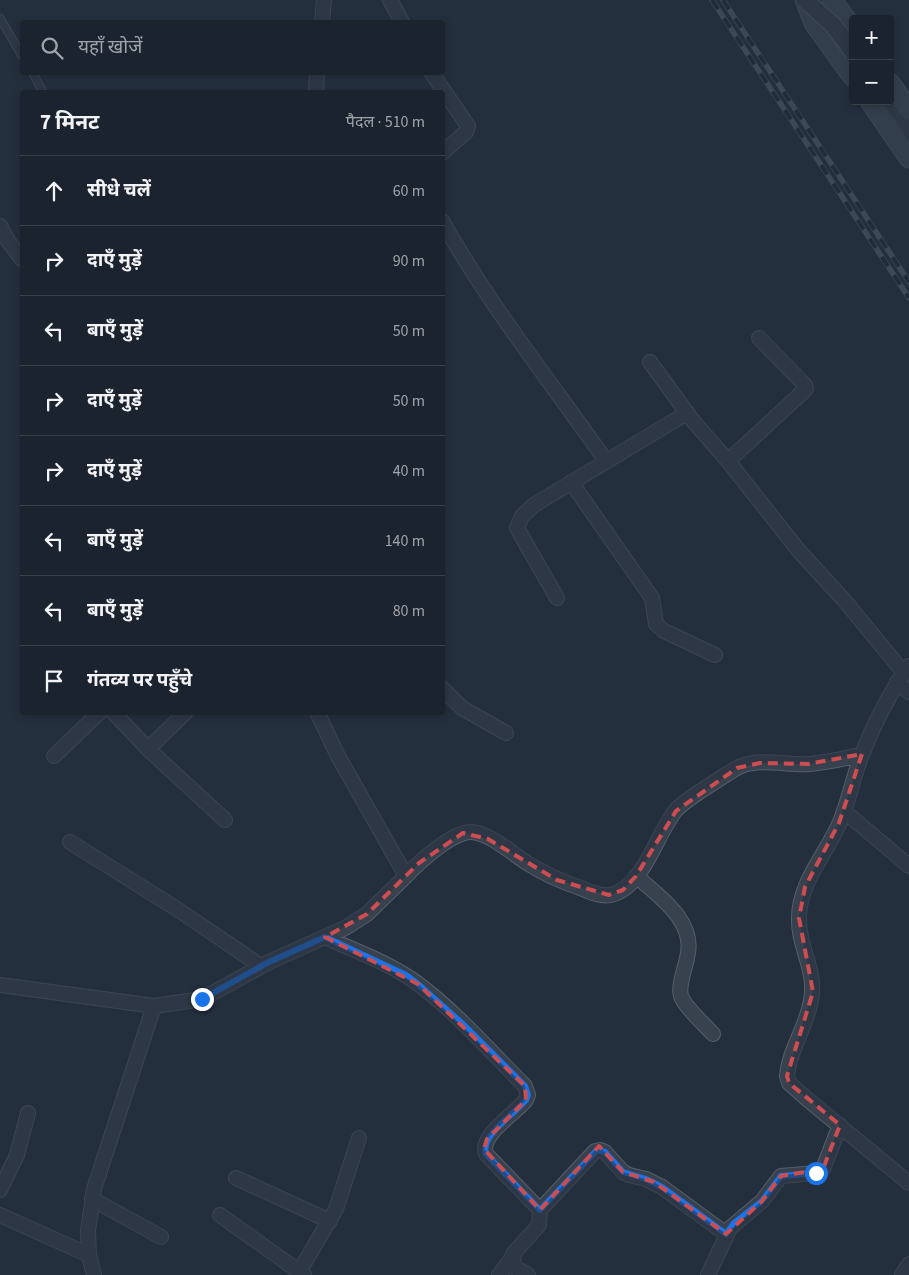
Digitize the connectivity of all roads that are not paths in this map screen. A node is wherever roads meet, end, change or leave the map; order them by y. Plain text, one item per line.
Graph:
1 (324, 0) edge
2 (390, 0) edge
3 (805, 0) edge
4 (832, 0) edge
5 (0, 18) edge
6 (322, 20) edge
7 (401, 20) edge
8 (849, 23) edge
9 (849, 47) edge
10 (20, 53) edge
11 (849, 71) edge
12 (34, 75) edge
13 (318, 75) edge
14 (433, 75) edge
15 (894, 89) edge
16 (42, 90) edge
17 (316, 90) edge
18 (443, 90) edge
19 (445, 92) edge
20 (873, 105) edge
21 (890, 105) edge
22 (909, 110) edge
23 (909, 134) edge
24 (445, 150) edge
25 (909, 158) edge
26 (0, 226) edge
27 (445, 226) edge
28 (20, 256) edge
29 (759, 338) dead end
30 (650, 362) dead end
31 (687, 413) junction
32 (606, 461) junction
33 (728, 461) junction
34 (571, 482) junction
35 (558, 598) dead end
36 (716, 655) dead end
37 (903, 674) edge
38 (445, 691) edge
39 (909, 692) edge
40 (97, 715) edge
41 (116, 715) edge
42 (183, 715) edge
43 (321, 715) edge
44 (506, 733) dead end
45 (148, 749) junction
46 (862, 754) junction
47 (54, 756) dead end
48 (844, 811) junction
49 (225, 820) dead end
50 (70, 842) dead end
51 (909, 866) edge
52 (406, 876) junction
53 (636, 876) junction
54 (325, 937) junction
55 (261, 966) junction
56 (0, 985) edge
57 (154, 1006) junction
58 (713, 1034) dead end
59 (28, 1113) dead end
60 (840, 1125) junction
61 (359, 1138) dead end
62 (236, 1178) dead end
63 (909, 1182) edge
64 (0, 1190) edge
65 (92, 1199) junction
66 (540, 1210) junction
67 (0, 1215) edge
68 (220, 1215) dead end
69 (330, 1221) junction
70 (726, 1234) junction
71 (161, 1237) dead end
72 (89, 1255) junction
73 (511, 1259) junction
74 (909, 1264) edge
75 (301, 1273) edge
76 (94, 1275) edge
77 (499, 1275) edge
78 (528, 1275) edge
79 (708, 1275) edge
80 (902, 1275) edge

1 - 6 street
2 - 7 street
3 - 9 street, bridge
3 - 11 main road
4 - 8 main road
5 - 10 lane
12 - 16 lane
13 - 17 street
14 - 18 street
15 - 22 main road
19 - 24 street
20 - 25 main road
21 - 23 street
26 - 28 street
27 - 32 street
29 - 33 street
30 - 31 street
31 - 32 street
31 - 33 street
32 - 34 street
33 - 37 street
34 - 35 street
34 - 36 street
37 - 39 street
37 - 46 street
38 - 44 street
40 - 47 street
41 - 45 street
42 - 45 street
43 - 52 street
45 - 49 street
46 - 48 street
46 - 53 street
48 - 51 street
48 - 60 street
50 - 55 street
52 - 53 street
52 - 54 street
53 - 58 street
54 - 55 street
54 - 66 street
55 - 57 street
56 - 57 street
57 - 65 street
59 - 64 street
60 - 63 street
60 - 70 street
61 - 69 street
62 - 69 street
65 - 71 street
65 - 72 street
66 - 70 street
66 - 73 street
67 - 72 street
68 - 75 street
69 - 75 street
70 - 79 street
72 - 76 street
73 - 77 street
73 - 78 street
74 - 80 street

